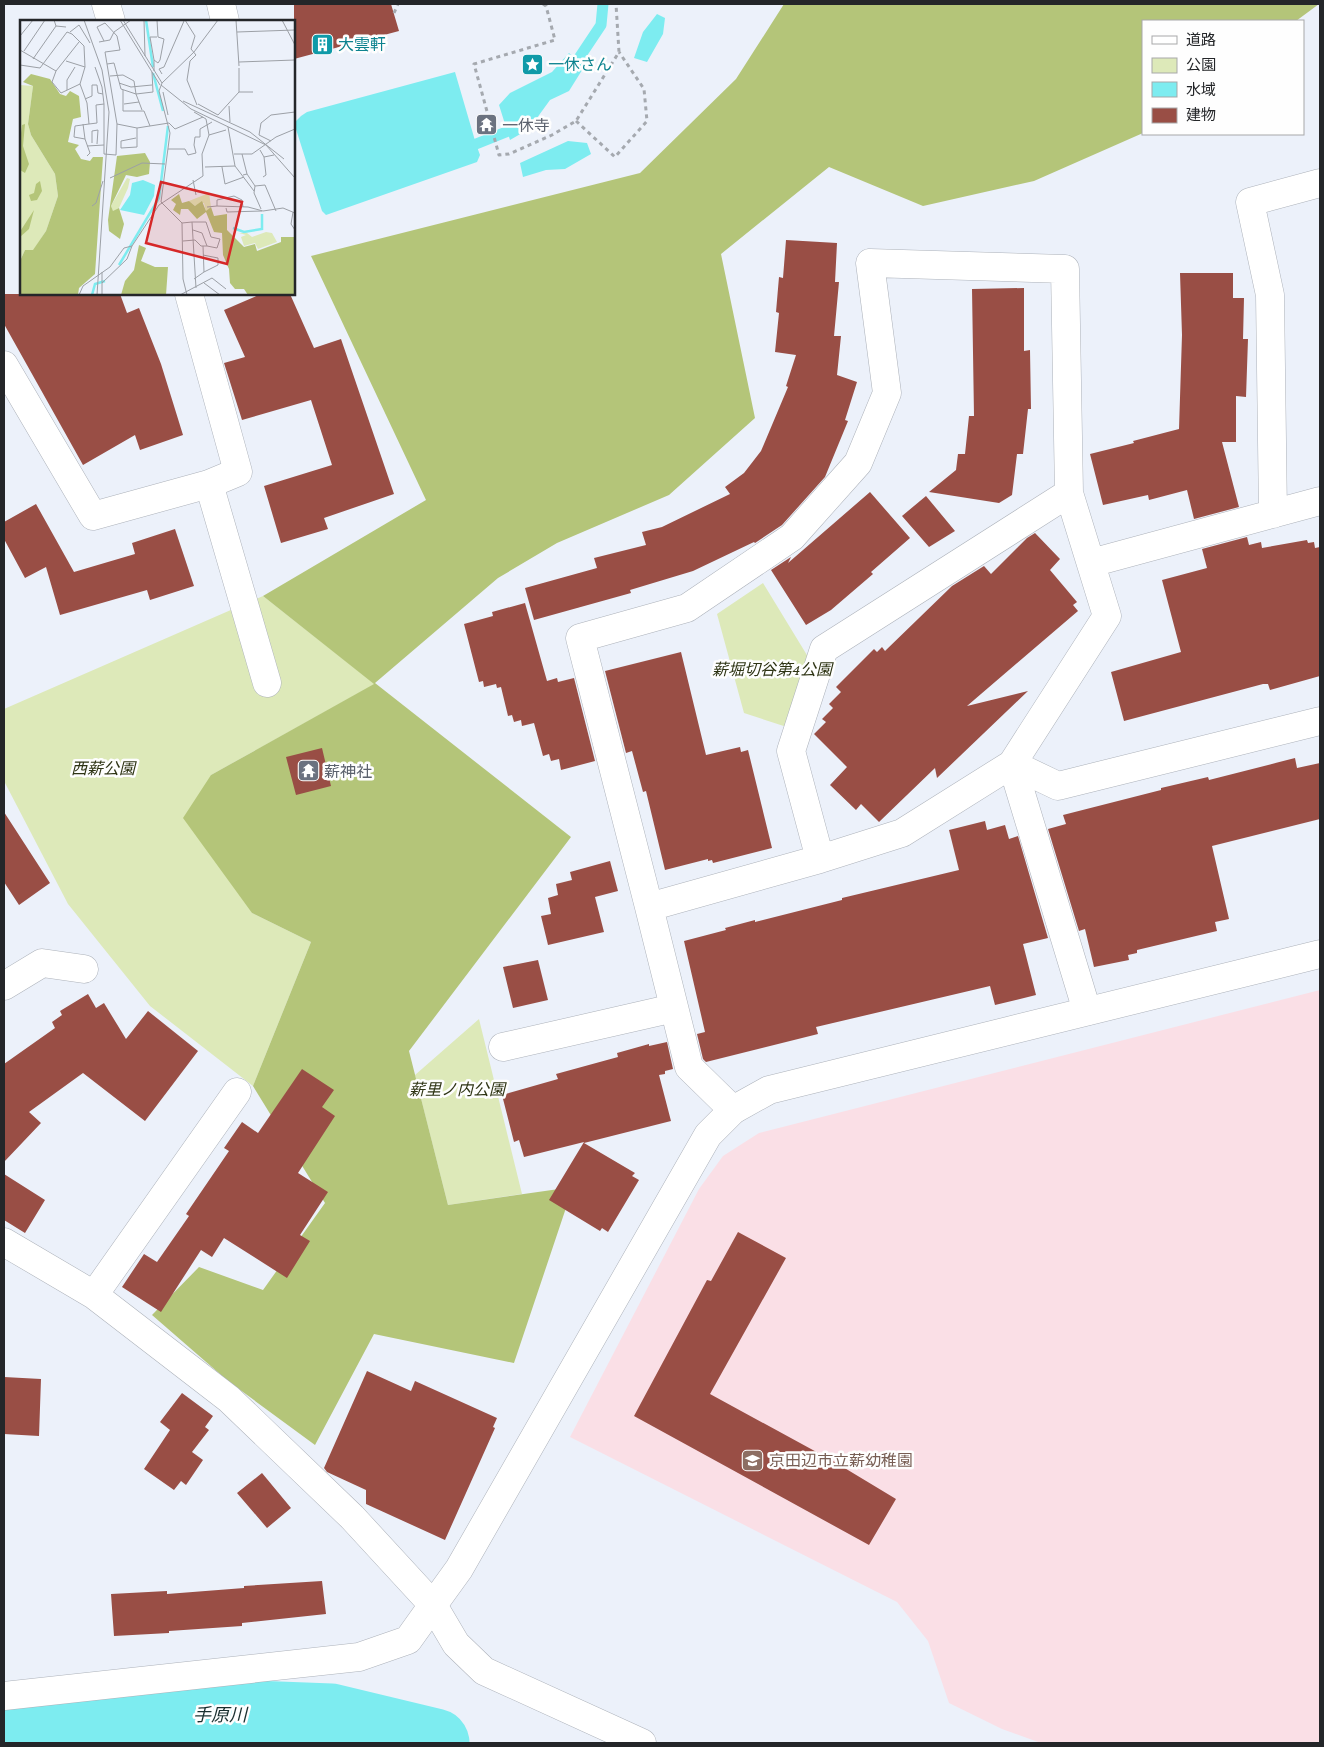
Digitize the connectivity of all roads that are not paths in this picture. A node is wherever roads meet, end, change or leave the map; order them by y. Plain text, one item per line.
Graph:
1 (106, 4) edge
2 (221, 4) edge
3 (111, 20) edge
4 (225, 20) edge
5 (1320, 184) edge
6 (189, 295) edge
7 (4, 365) edge
8 (209, 484) junction
9 (1069, 493) junction
10 (1320, 501) edge
11 (1273, 514) junction
12 (1091, 563) junction
13 (267, 684) dead end
14 (1320, 721) edge
15 (1012, 764) junction
16 (820, 859) junction
17 (649, 907) junction
18 (1320, 954) edge
19 (84, 969) dead end
20 (4, 986) edge
21 (674, 1008) junction
22 (1087, 1011) junction
23 (504, 1047) dead end
24 (237, 1092) dead end
25 (733, 1110) junction
26 (4, 1242) edge
27 (94, 1295) junction
28 (433, 1605) junction
29 (4, 1696) edge
30 (642, 1743) edge

1 - 3 street
2 - 4 street
5 - 11 street
6 - 8 street
7 - 8 street
8 - 13 street
9 - 12 street
9 - 16 street
9 - 17 street
10 - 11 street
11 - 12 street
12 - 15 street
14 - 15 street
15 - 16 street
15 - 22 street
16 - 17 street
17 - 21 street
18 - 22 street
19 - 20 street
21 - 23 street
21 - 25 street
22 - 25 street
24 - 27 street
25 - 28 street
26 - 27 street
27 - 28 street
28 - 29 street
28 - 30 street

